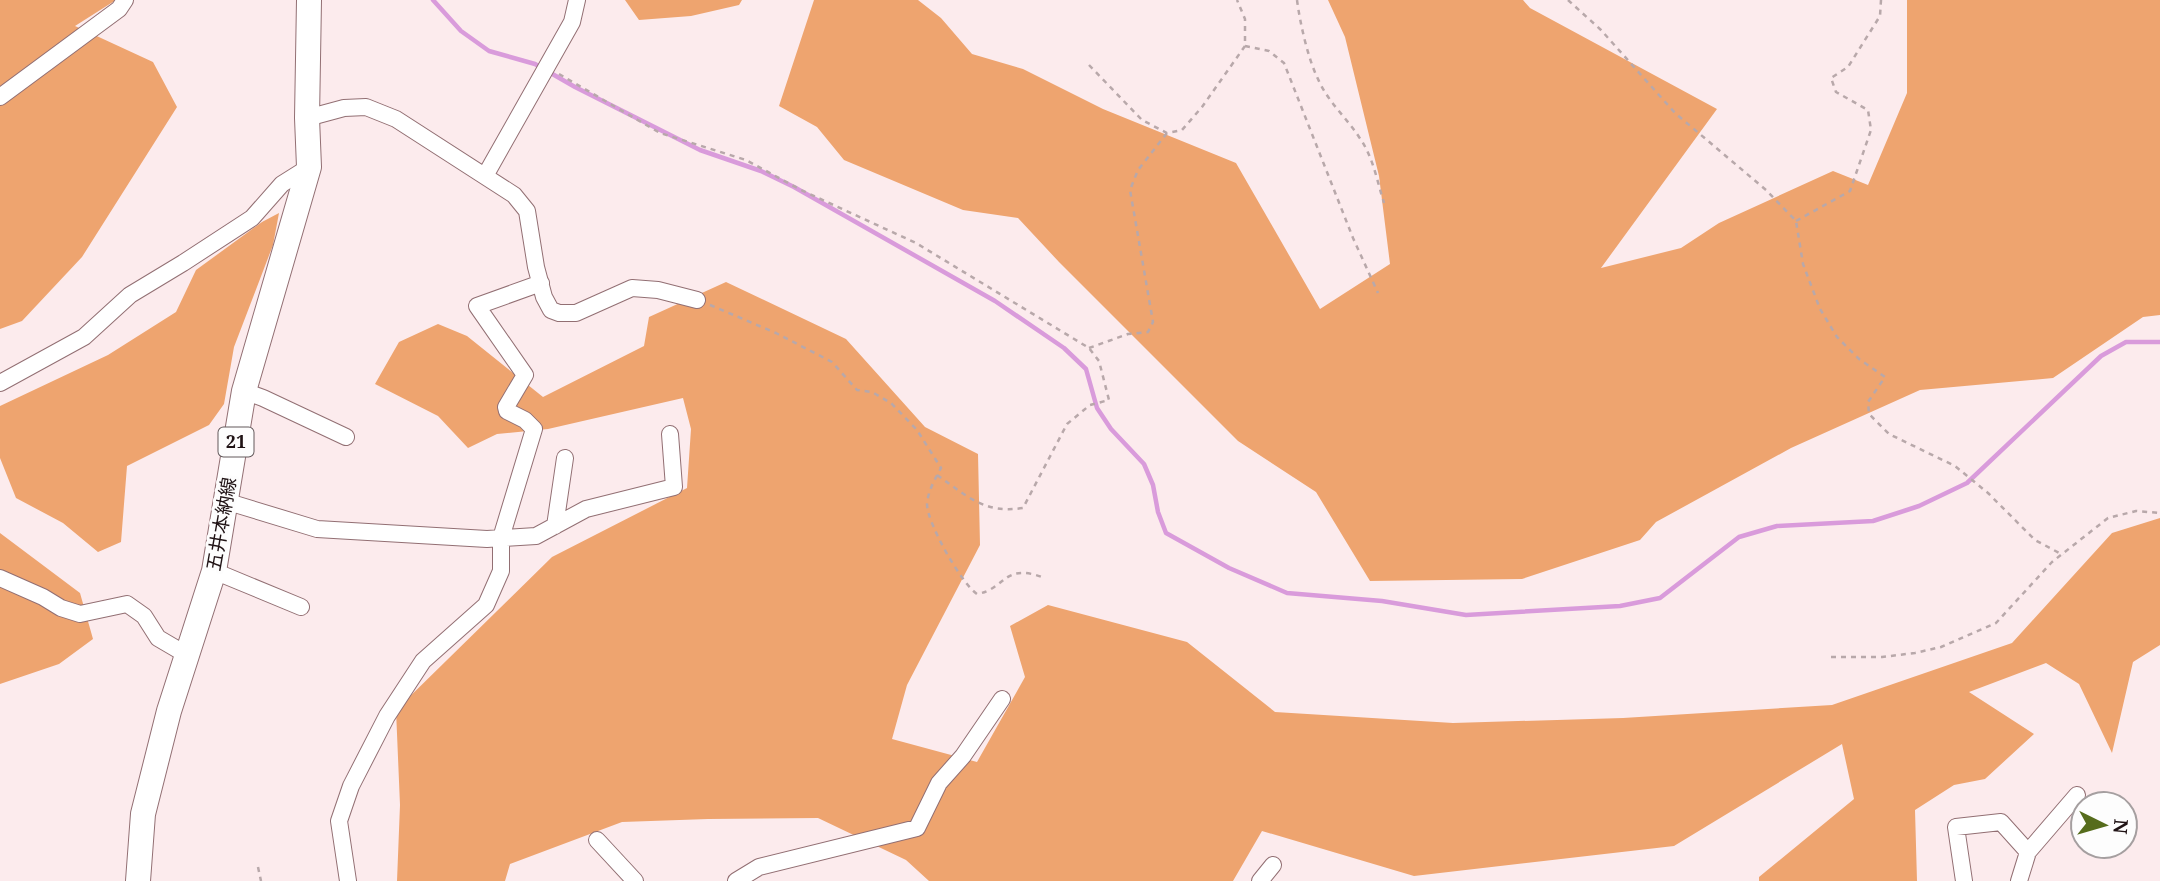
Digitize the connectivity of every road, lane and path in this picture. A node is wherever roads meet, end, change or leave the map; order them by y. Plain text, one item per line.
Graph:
1 (125, 0) edge
2 (309, 0) edge
3 (577, 0) edge
4 (1237, 0) edge
5 (1297, 0) edge
6 (1567, 0) edge
7 (1881, 0) edge
8 (1245, 46) junction
9 (550, 60) junction
10 (1089, 65) dead end
11 (0, 97) edge
12 (307, 118) junction
13 (1167, 133) junction
14 (309, 167) junction
15 (485, 176) junction
16 (1384, 203) dead end
17 (1796, 221) junction
18 (541, 284) junction
19 (1378, 293) dead end
20 (697, 300) joint
21 (1088, 348) junction
22 (0, 383) edge
23 (244, 391) junction
24 (670, 433) dead end
25 (346, 437) dead end
26 (565, 458) dead end
27 (937, 475) junction
28 (225, 501) junction
29 (2160, 513) edge
30 (555, 526) junction
31 (501, 538) junction
32 (2063, 555) junction
33 (214, 571) junction
34 (0, 578) edge
35 (1042, 578) dead end
36 (301, 607) dead end
37 (187, 655) junction
38 (1831, 657) dead end
39 (1002, 699) dead end
40 (2069, 804) edge
41 (597, 840) dead end
42 (2028, 852) junction
43 (1273, 864) dead end
44 (258, 867) dead end
45 (2016, 880) edge
46 (138, 881) edge
47 (261, 881) edge
48 (348, 881) edge
49 (635, 881) edge
50 (736, 881) edge
51 (1260, 881) edge
52 (1964, 881) edge

1 - 11 street
2 - 12 main road, 五井本納線 / 21
3 - 9 street
4 - 8 path
5 - 16 path
6 - 17 path
7 - 17 path
8 - 13 path
8 - 19 path
9 - 15 street
9 - 21 path
10 - 13 path
12 - 14 main road, 五井本納線 / 21
12 - 15 street
13 - 21 path
14 - 22 street
14 - 23 main road, 五井本納線 / 21
15 - 18 street
17 - 32 path
18 - 20 street
18 - 31 street
20 - 27 path
21 - 27 path
23 - 25 street
23 - 28 main road, 五井本納線 / 21
24 - 30 street
26 - 30 street
27 - 35 path
28 - 31 street
28 - 33 main road, 五井本納線 / 21
29 - 32 path
30 - 31 street
31 - 48 street
32 - 38 path
33 - 36 street
33 - 37 main road, 五井本納線 / 21
34 - 37 street
37 - 46 main road, 五井本納線 / 21
39 - 50 street
40 - 42 street
41 - 49 street
42 - 45 street
42 - 52 street
43 - 51 street
44 - 47 path

